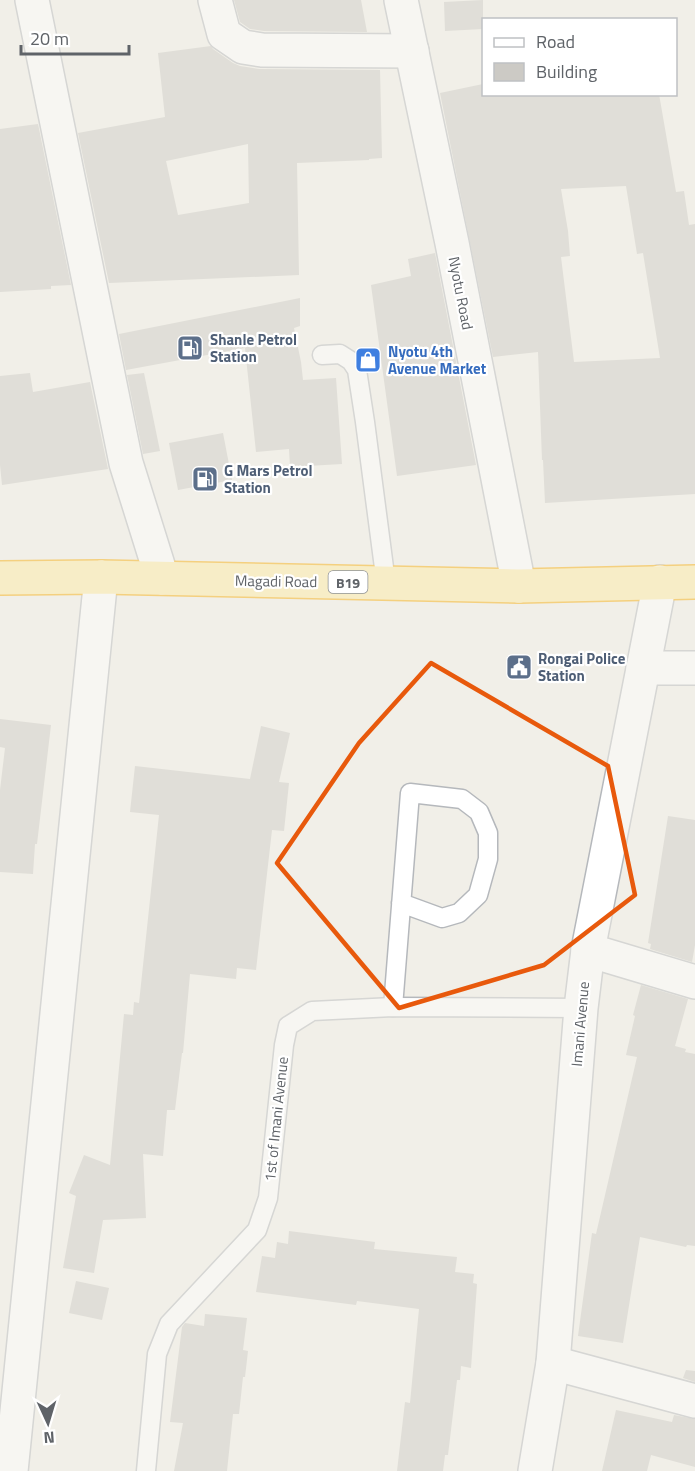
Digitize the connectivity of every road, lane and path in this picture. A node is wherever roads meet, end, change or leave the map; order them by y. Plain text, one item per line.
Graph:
1 (32, 0) edge
2 (215, 0) edge
3 (401, 0) edge
4 (412, 51) junction
5 (322, 355) dead end
6 (100, 577) junction
7 (0, 578) edge
8 (162, 578) junction
9 (660, 582) junction
10 (695, 582) edge
11 (386, 583) junction
12 (519, 586) junction
13 (643, 668) junction
14 (695, 668) edge
15 (401, 903) junction
16 (588, 950) junction
17 (695, 982) edge
18 (393, 1007) junction
19 (581, 1008) junction
20 (553, 1363) junction
21 (695, 1401) edge
22 (11, 1471) edge
23 (146, 1471) edge
24 (535, 1471) edge

1 - 8 street
2 - 4 street
3 - 4 street, Nyotu Road
4 - 12 street, Nyotu Road
5 - 11 lane
6 - 7 highway, Magadi Road / B19
6 - 8 highway, Magadi Road / B19
6 - 22 street
8 - 11 highway, Magadi Road / B19
9 - 10 highway, Magadi Road / B19
9 - 12 highway, Magadi Road / B19
9 - 13 street, Imani Avenue
11 - 12 highway, Magadi Road / B19
13 - 14 street
13 - 16 street, Imani Avenue
15 - 15 lane
15 - 18 lane
16 - 17 street
16 - 19 street, Imani Avenue
18 - 19 lane, 1st of Imani Avenue
18 - 23 lane, 1st of Imani Avenue
19 - 20 street, Imani Avenue
20 - 21 street
20 - 24 street, Imani Avenue

